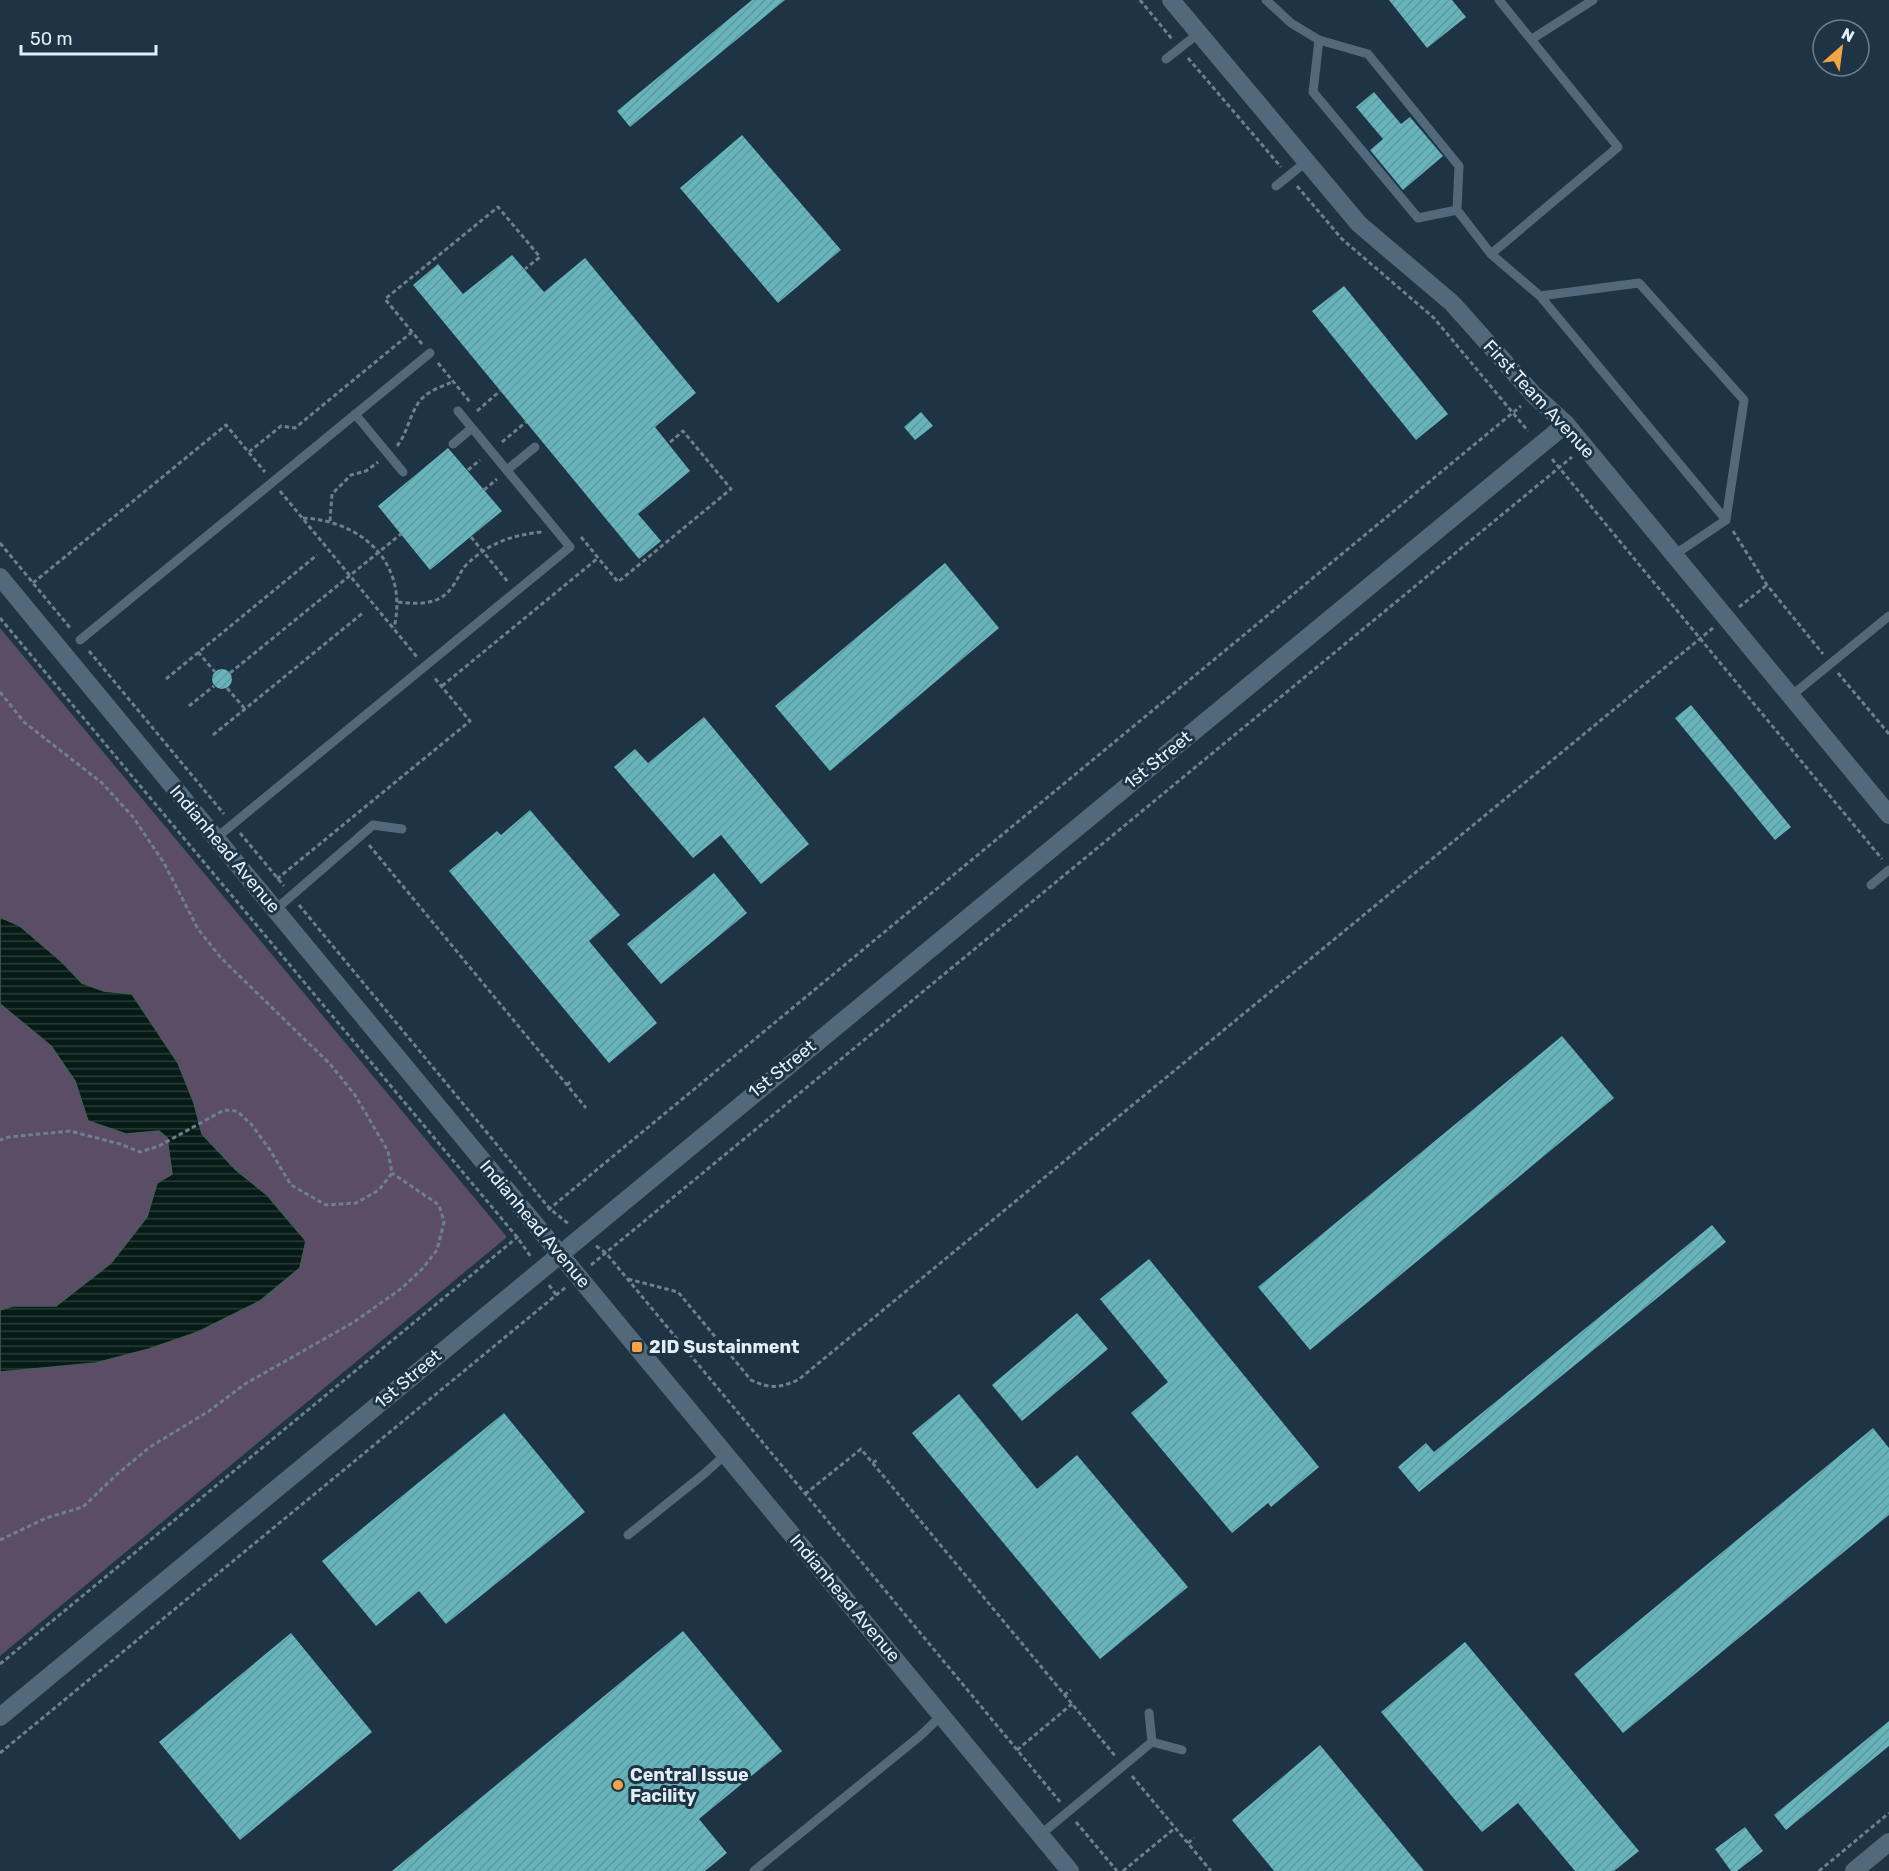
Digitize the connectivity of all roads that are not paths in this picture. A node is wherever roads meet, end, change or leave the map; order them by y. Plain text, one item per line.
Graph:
1 (1171, 0) edge
2 (1266, 0) edge
3 (1499, 0) edge
4 (1593, 0) edge
5 (1199, 33) junction
6 (1532, 39) junction
7 (1319, 40) junction
8 (1166, 59) dead end
9 (1307, 161) junction
10 (1276, 186) dead end
11 (1457, 210) junction
12 (1491, 254) junction
13 (1540, 296) junction
14 (430, 353) road end
15 (458, 411) dead end
16 (355, 414) junction
17 (1566, 424) junction
18 (472, 428) junction
19 (453, 444) dead end
20 (536, 447) dead end
21 (507, 470) junction
22 (404, 472) dead end
23 (1726, 520) junction
24 (1674, 555) junction
25 (0, 577) edge
26 (1889, 616) edge
27 (80, 640) road end
28 (1791, 696) junction
29 (1889, 815) edge
30 (402, 828) dead end
31 (216, 838) junction
32 (1889, 868) edge
33 (1871, 885) dead end
34 (275, 910) junction
35 (561, 1253) junction
36 (726, 1454) junction
37 (628, 1535) dead end
38 (1149, 1713) dead end
39 (942, 1716) junction
40 (0, 1717) edge
41 (1152, 1742) junction
42 (1182, 1750) dead end
43 (1040, 1834) junction
44 (1889, 1842) edge
45 (754, 1871) edge
46 (1070, 1871) edge
47 (1854, 1871) edge

1 - 5 main road, First Team Avenue
2 - 7 lane
3 - 6 lane
4 - 6 lane
5 - 8 lane
5 - 9 main road, First Team Avenue
6 - 12 lane
7 - 11 lane
7 - 11 lane
9 - 10 lane
9 - 17 main road, First Team Avenue
11 - 12 lane
12 - 13 lane
13 - 23 lane
13 - 23 lane
14 - 16 lane
15 - 18 lane
16 - 22 lane
16 - 27 lane
17 - 24 main road, First Team Avenue
17 - 35 main road, 1st Street
18 - 19 lane
18 - 21 lane
20 - 21 lane
21 - 31 lane
23 - 24 lane
24 - 28 main road, First Team Avenue
25 - 31 main road, Indianhead Avenue
26 - 28 lane
28 - 29 main road, First Team Avenue
30 - 34 lane
31 - 34 main road, Indianhead Avenue
32 - 33 lane
34 - 35 main road, Indianhead Avenue
35 - 36 main road, Indianhead Avenue
35 - 40 main road, 1st Street
36 - 37 lane
36 - 39 main road, Indianhead Avenue
38 - 41 lane
39 - 43 main road, Indianhead Avenue
39 - 45 lane
41 - 42 lane
41 - 43 lane
43 - 46 main road, Indianhead Avenue
44 - 47 main road

